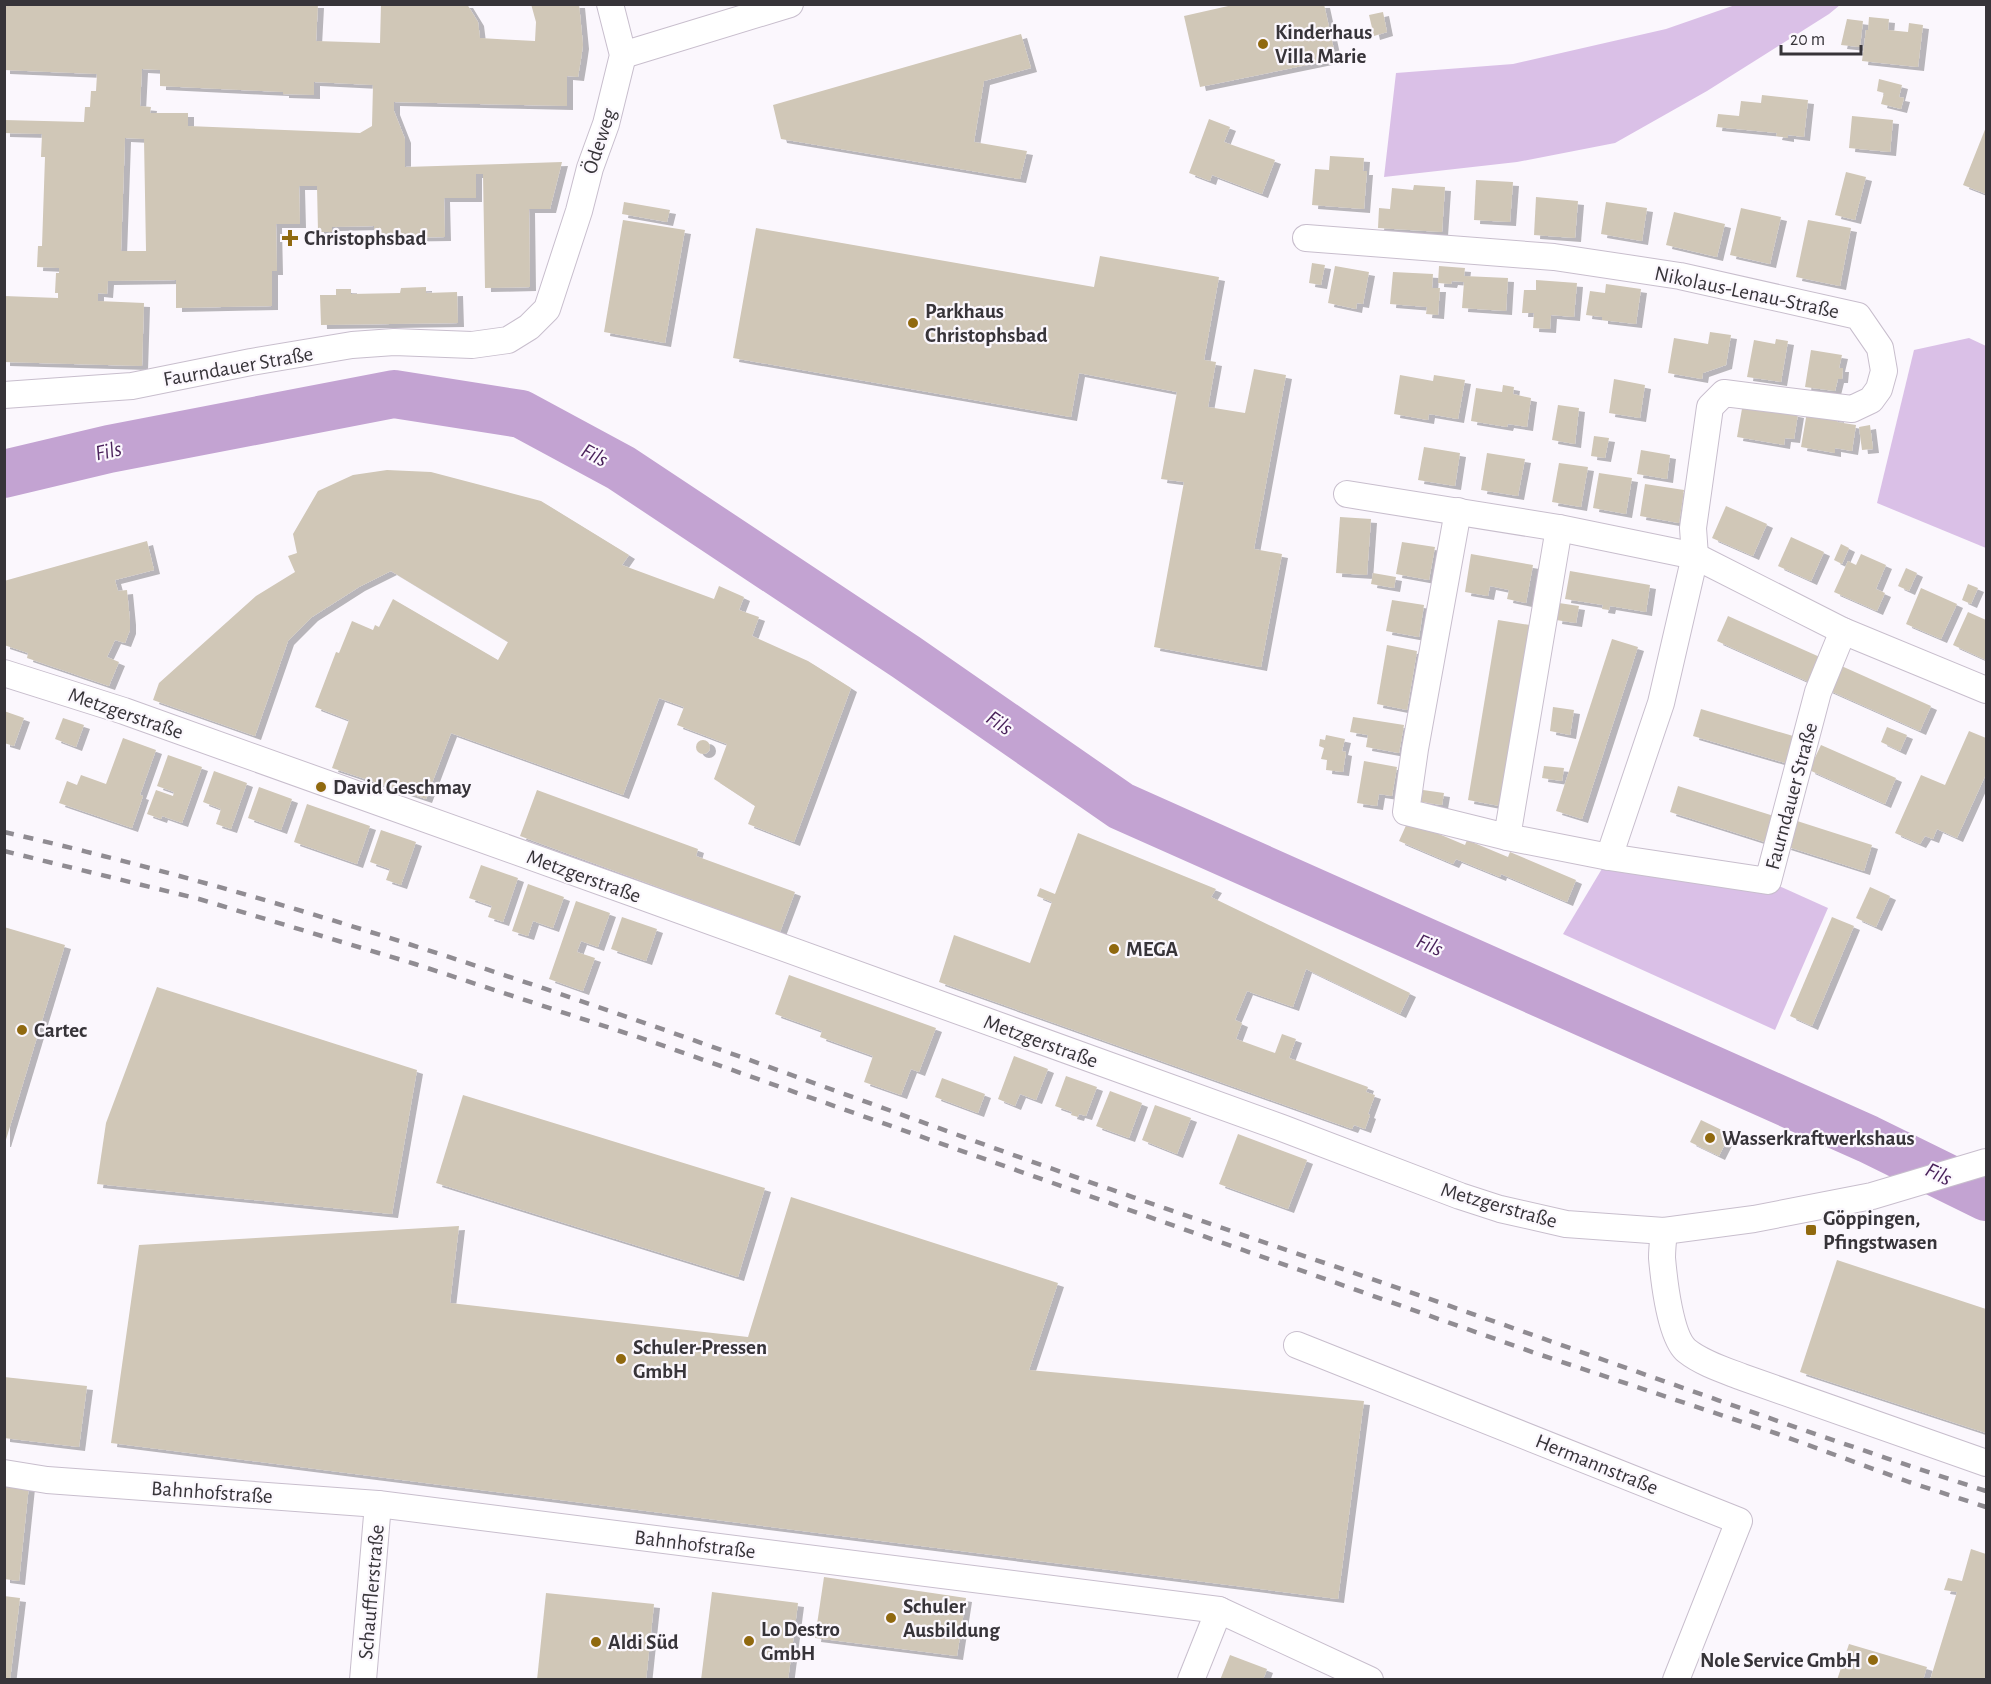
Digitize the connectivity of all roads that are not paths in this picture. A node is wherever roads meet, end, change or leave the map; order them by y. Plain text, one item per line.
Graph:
1 (610, 4) edge
2 (790, 4) edge
3 (623, 55) junction
4 (1306, 238) dead end
5 (472, 345) joint
6 (4, 395) edge
7 (1347, 494) dead end
8 (1458, 511) junction
9 (1559, 528) junction
10 (1695, 556) junction
11 (1844, 631) junction
12 (4, 673) edge
13 (1986, 690) edge
14 (1507, 837) junction
15 (1609, 857) junction
16 (1986, 1162) edge
17 (1664, 1231) junction
18 (1297, 1345) dead end
19 (1986, 1463) edge
20 (4, 1473) edge
21 (378, 1504) junction
22 (1219, 1610) junction
23 (363, 1680) edge
24 (1191, 1680) edge
25 (1370, 1680) edge
26 (1676, 1680) edge

1 - 3 street
2 - 3 street
3 - 5 street, Ödeweg
4 - 10 street, Nikolaus-Lenau-Straße
5 - 6 street, Faurndauer Straße
7 - 8 street
8 - 9 street
8 - 14 street, Faurndauer Straße
9 - 10 street
9 - 14 street
10 - 11 street
10 - 15 street, Nikolaus-Lenau-Straße
11 - 13 street
11 - 15 street, Faurndauer Straße
12 - 17 street, Metzgerstraße
14 - 15 street, Faurndauer Straße
16 - 17 street
17 - 19 street
18 - 26 street, Hermannstraße
20 - 21 street, Bahnhofstraße
21 - 22 street, Bahnhofstraße
21 - 23 street, Schaufflerstraße
22 - 24 street
22 - 25 street, Bahnhofstraße

